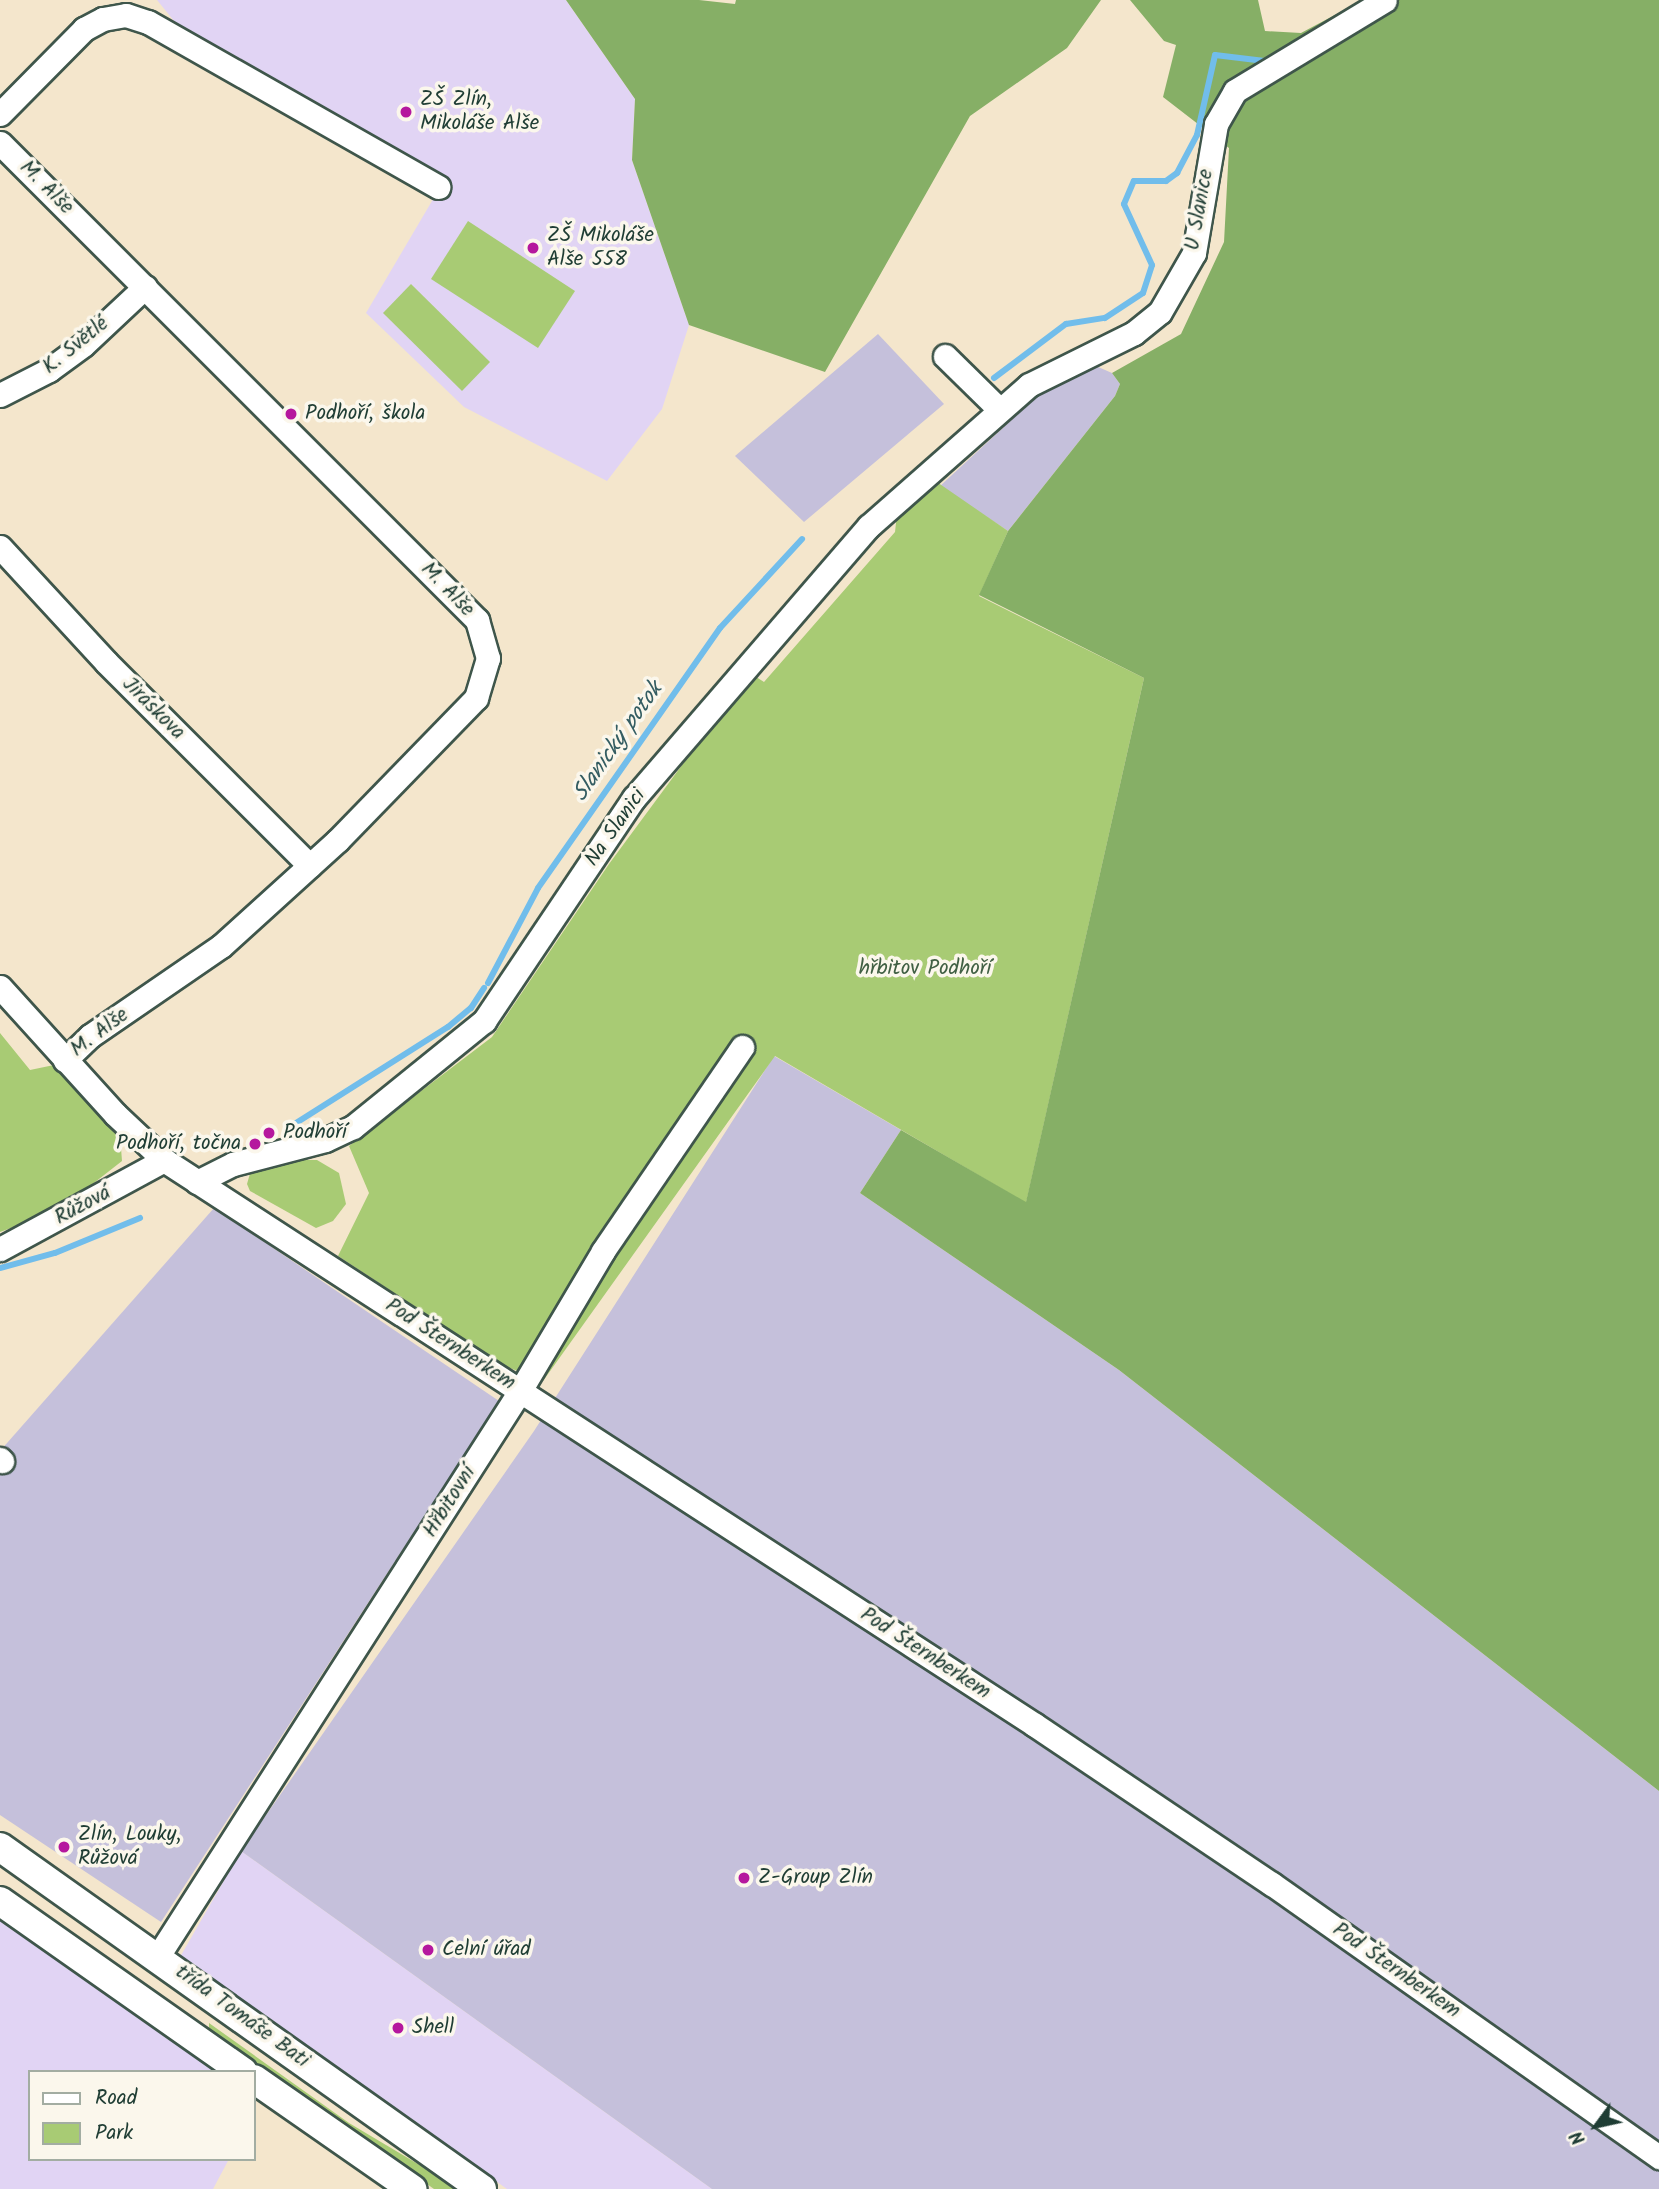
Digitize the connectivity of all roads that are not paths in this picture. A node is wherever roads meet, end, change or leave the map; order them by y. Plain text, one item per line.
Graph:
1 (1385, 0) edge
2 (0, 114) edge
3 (0, 143) edge
4 (438, 187) dead end
5 (145, 286) junction
6 (945, 356) dead end
7 (0, 395) edge
8 (999, 409) junction
9 (0, 547) edge
10 (310, 866) junction
11 (0, 987) edge
12 (741, 1046) dead end
13 (65, 1059) junction
14 (180, 1171) junction
15 (0, 1249) edge
16 (520, 1391) junction
17 (0, 1847) edge
18 (0, 1901) edge
19 (158, 1956) junction
20 (141, 2001) junction
21 (240, 2070) edge
22 (256, 2080) edge
23 (1659, 2157) edge
24 (412, 2189) edge
25 (482, 2189) edge

1 - 8 street, U Slanice
2 - 4 street
3 - 5 street, M. Alše
5 - 7 street, K. Světlé
5 - 10 street, M. Alše
6 - 8 street
8 - 14 street, Na Slanici
9 - 10 street, Jiráskova
10 - 13 street, M. Alše
11 - 13 street, Pod Šternberkem
12 - 16 street, Hřbitovní
13 - 14 street, Pod Šternberkem
14 - 15 street, Růžová
14 - 16 street, Pod Šternberkem
16 - 19 street, Hřbitovní
16 - 23 street, Pod Šternberkem
17 - 19 main road, třída Tomáše Bati
18 - 20 main road, třída Tomáše Bati
19 - 20 main road
19 - 25 main road, třída Tomáše Bati
20 - 21 main road, třída Tomáše Bati
22 - 24 main road, třída Tomáše Bati

